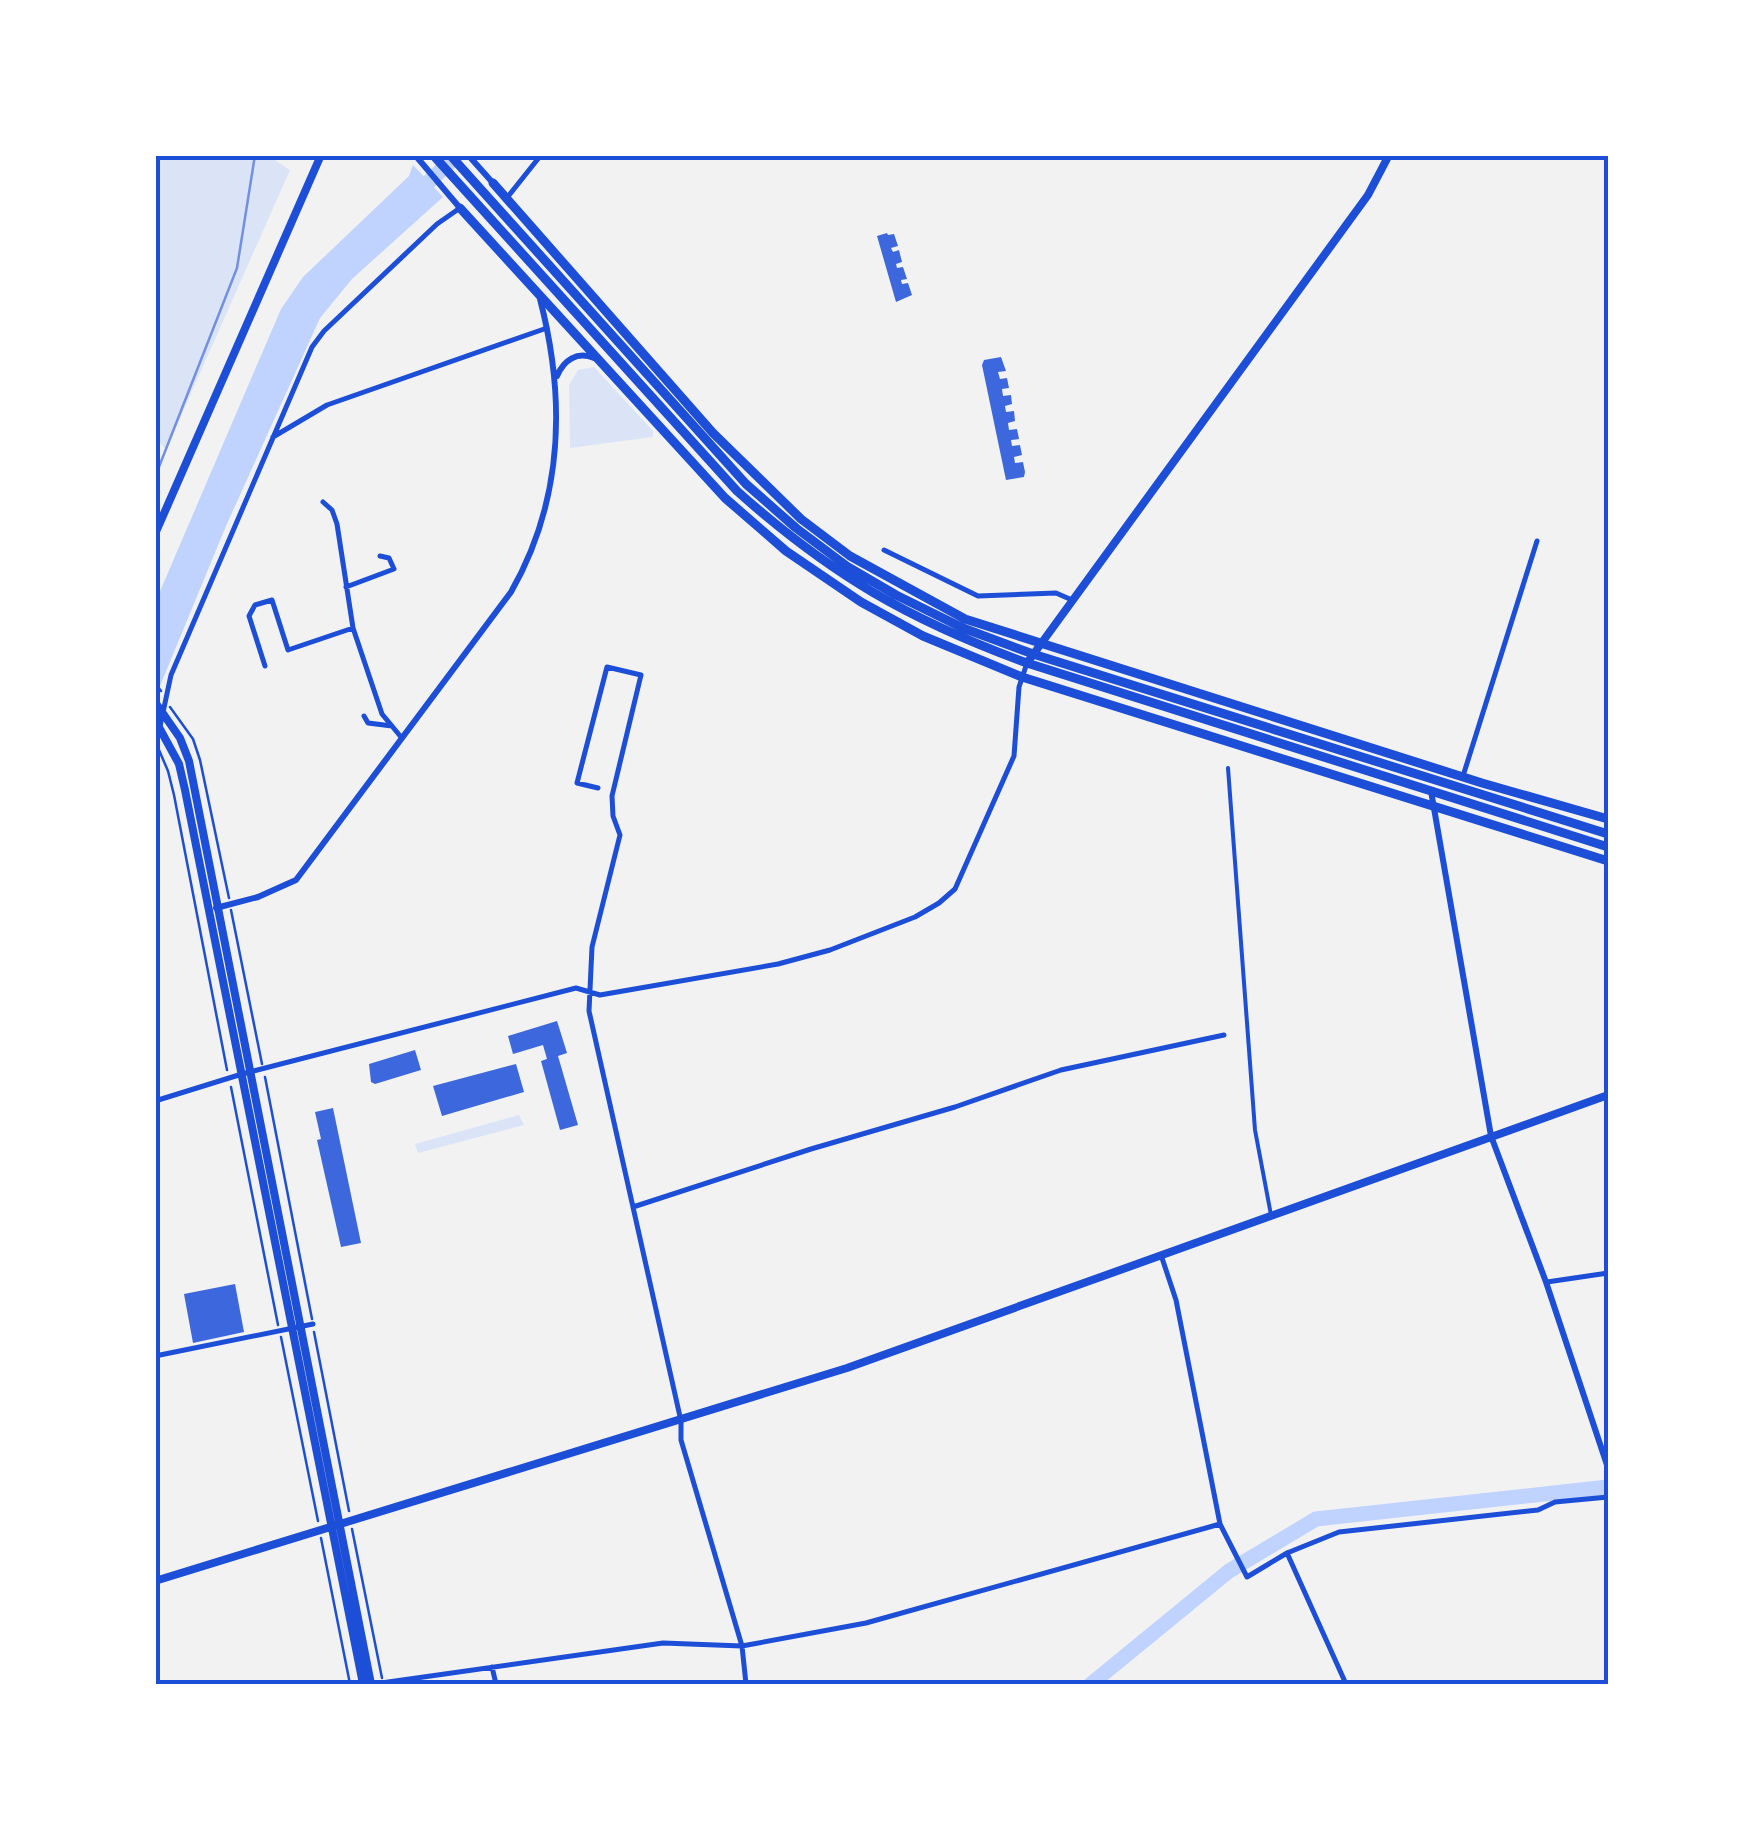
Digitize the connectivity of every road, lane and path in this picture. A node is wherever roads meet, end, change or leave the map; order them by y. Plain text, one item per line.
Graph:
1 (321, 155) edge
2 (415, 155) edge
3 (433, 155) edge
4 (450, 155) edge
5 (468, 155) edge
6 (541, 155) edge
7 (1389, 155) edge
8 (492, 183) joint
9 (484, 194) junction
10 (506, 199) junction
11 (460, 208) junction
12 (518, 250) junction
13 (582, 284) junction
14 (539, 293) junction
15 (588, 310) junction
16 (548, 328) junction
17 (604, 365) junction
18 (554, 382) junction
19 (270, 439) junction
20 (676, 447) junction
21 (722, 476) junction
22 (323, 502) dead end
23 (155, 534) edge
24 (1537, 541) dead end
25 (884, 550) dead end
26 (380, 556) dead end
27 (346, 587) junction
28 (842, 589) junction
29 (874, 594) junction
30 (1072, 600) junction
31 (948, 609) junction
32 (922, 614) junction
33 (353, 628) junction
34 (936, 642) junction
35 (1040, 643) junction
36 (1030, 659) junction
37 (266, 666) dead end
38 (1022, 677) junction
39 (1154, 680) junction
40 (155, 683) edge
41 (1166, 696) junction
42 (167, 701) junction
43 (156, 704) edge
44 (364, 716) dead end
45 (160, 722) edge
46 (392, 726) junction
47 (401, 737) junction
48 (156, 745) edge
49 (1228, 768) dead end
50 (1463, 776) junction
51 (598, 788) dead end
52 (1431, 791) junction
53 (1542, 802) junction
54 (1433, 807) junction
55 (1608, 818) edge
56 (1565, 820) junction
57 (1608, 834) edge
58 (1608, 848) edge
59 (1608, 861) edge
60 (230, 904) junction
61 (213, 908) junction
62 (590, 992) junction
63 (1224, 1036) dead end
64 (263, 1069) junction
65 (246, 1073) junction
66 (229, 1078) junction
67 (1608, 1095) edge
68 (155, 1101) edge
69 (1491, 1136) junction
70 (633, 1208) junction
71 (1271, 1215) junction
72 (1161, 1255) junction
73 (1608, 1273) edge
74 (1546, 1282) junction
75 (312, 1324) junction
76 (297, 1328) junction
77 (280, 1332) junction
78 (155, 1356) edge
79 (680, 1421) junction
80 (1607, 1465) edge
81 (1608, 1497) edge
82 (351, 1520) junction
83 (1220, 1524) junction
84 (336, 1525) junction
85 (320, 1530) junction
86 (1286, 1553) junction
87 (155, 1581) edge
88 (742, 1646) junction
89 (492, 1667) junction
90 (383, 1683) edge
91 (350, 1684) edge
92 (363, 1684) edge
93 (373, 1684) edge
94 (496, 1684) edge
95 (746, 1684) edge
96 (1346, 1684) edge

1 - 23 main road
2 - 11 street
3 - 12 main road
4 - 9 main road
5 - 8 street
6 - 10 street
7 - 30 main road
8 - 10 main road
9 - 10 main road
9 - 15 main road
10 - 13 main road
11 - 14 main road
11 - 19 street
12 - 14 main road
12 - 21 main road
13 - 15 main road
13 - 31 main road
14 - 16 street
14 - 17 main road
15 - 32 main road
16 - 18 street
16 - 19 street
17 - 18 street
17 - 20 main road
18 - 47 street
19 - 42 street
20 - 21 main road
20 - 28 main road
21 - 29 main road
22 - 27 street
24 - 50 street
25 - 30 street
26 - 27 street
27 - 33 street
28 - 29 main road
28 - 34 main road
29 - 32 main road
30 - 35 main road
31 - 32 main road
31 - 35 main road
32 - 34 main road
32 - 36 main road
33 - 37 street
33 - 46 street
34 - 38 main road
35 - 36 main road
35 - 39 main road
36 - 38 street
36 - 41 main road
36 - 52 main road
38 - 54 main road
38 - 62 street
39 - 41 main road
39 - 50 main road
40 - 42 path
41 - 56 main road
42 - 45 street
42 - 60 path
43 - 45 main road
44 - 46 street
45 - 48 street
45 - 61 main road
46 - 47 street
47 - 60 street
48 - 66 path
49 - 71 street
50 - 53 main road
51 - 62 street
52 - 54 street
52 - 58 main road
53 - 55 main road
53 - 56 main road
54 - 59 main road
54 - 69 street
56 - 57 main road
60 - 61 street
60 - 64 path
61 - 65 main road
62 - 64 street
62 - 70 street
63 - 70 street
64 - 65 street
64 - 75 path
65 - 66 street
65 - 76 main road
66 - 68 street
66 - 77 path
67 - 69 main road
69 - 71 main road
69 - 74 street
70 - 79 street
71 - 72 main road
72 - 79 main road
72 - 83 street
73 - 74 street
74 - 80 street
75 - 76 street
75 - 82 path
76 - 77 street
76 - 84 main road
77 - 78 street
77 - 85 path
79 - 82 main road
79 - 88 street
81 - 86 street
82 - 84 main road
82 - 90 path
83 - 86 street
83 - 88 street
84 - 85 main road
84 - 92 main road
84 - 93 main road
85 - 87 main road
85 - 91 path
86 - 96 street
88 - 89 street
88 - 95 street
89 - 90 street
89 - 94 street
90 - 93 street

